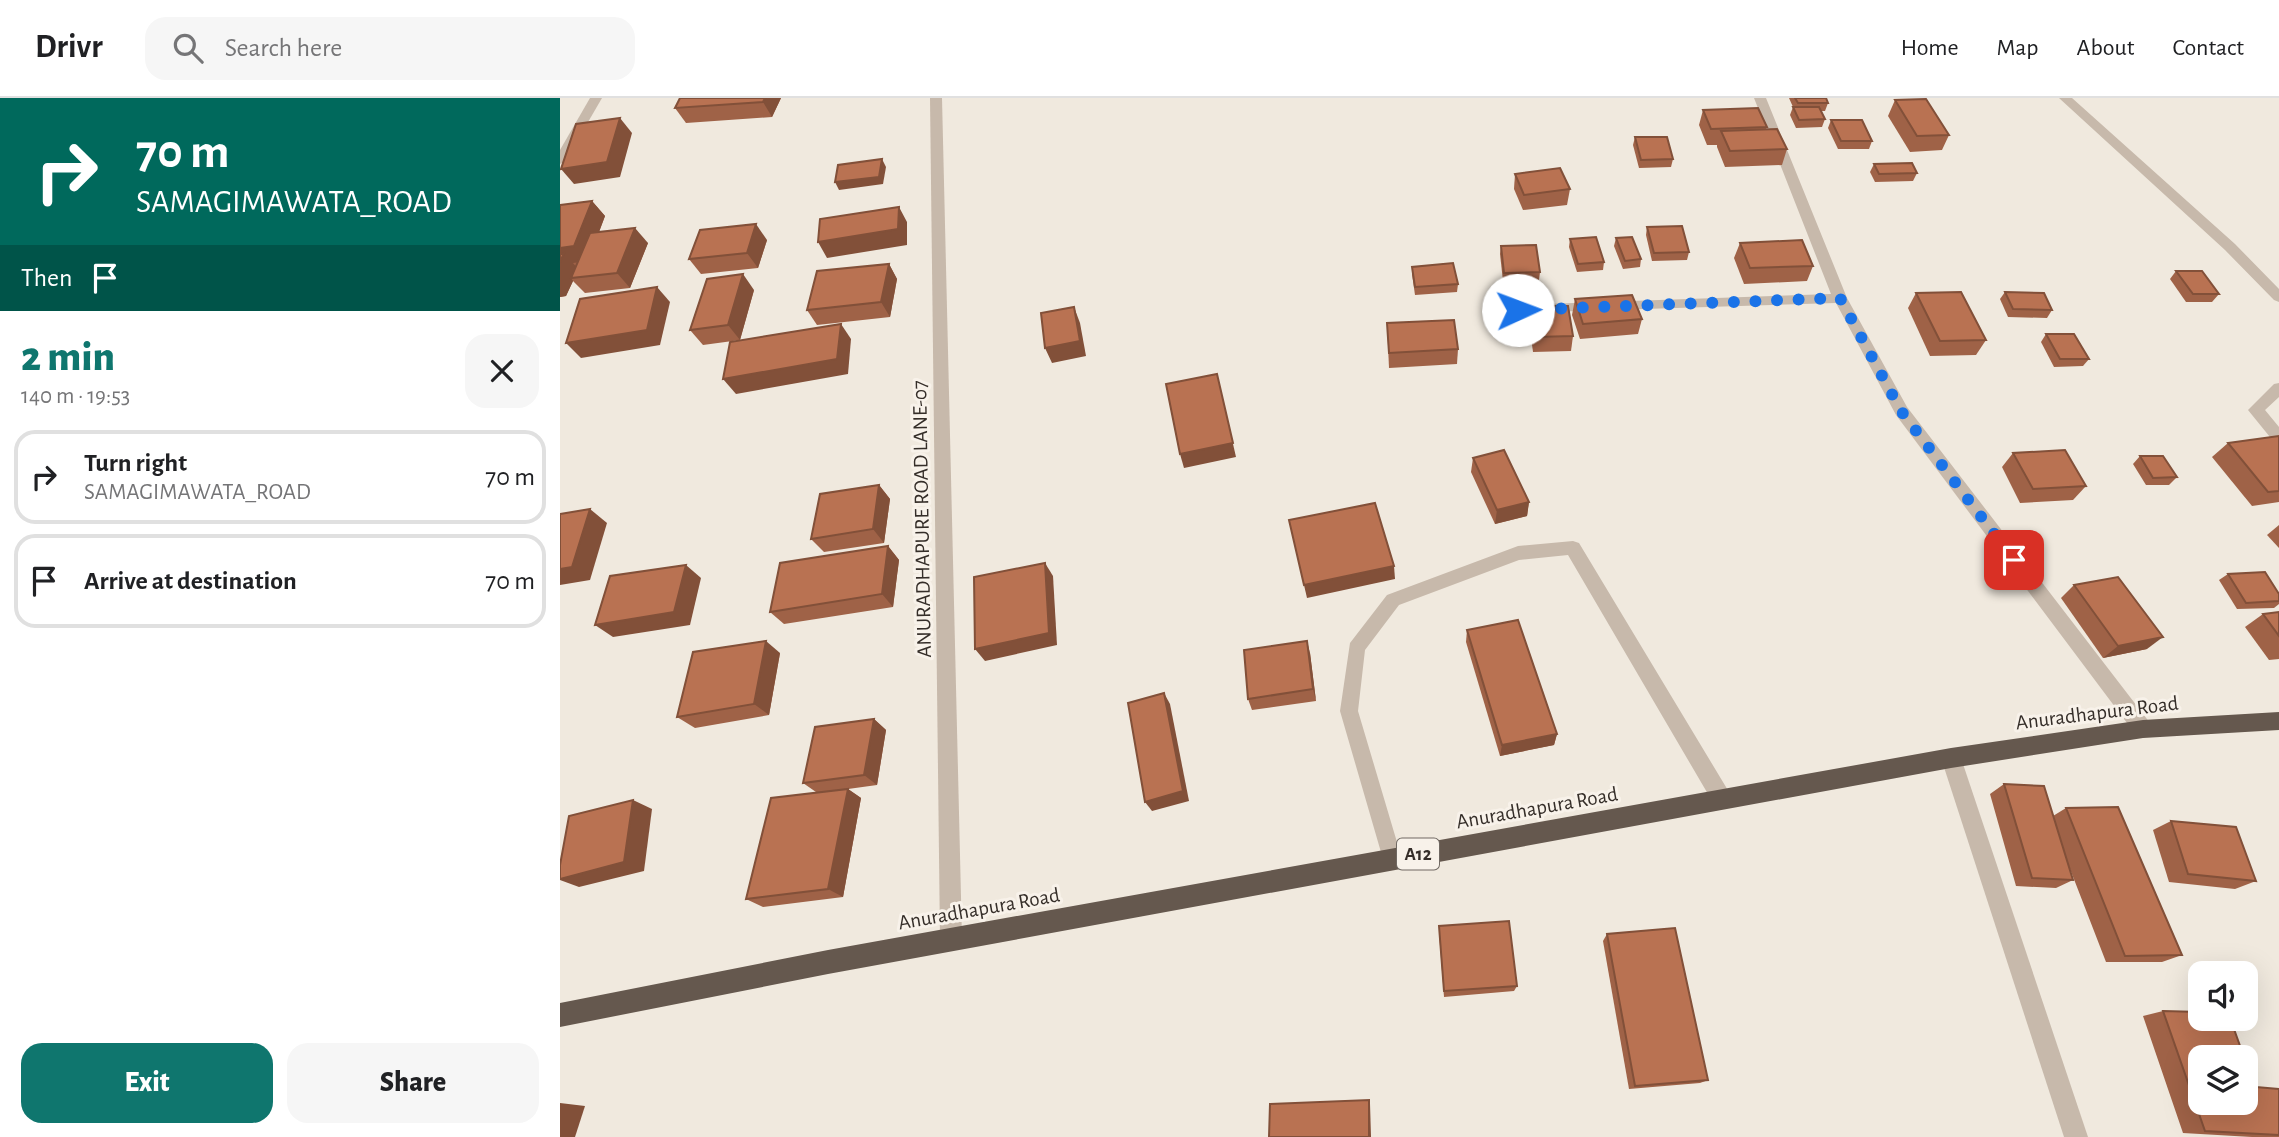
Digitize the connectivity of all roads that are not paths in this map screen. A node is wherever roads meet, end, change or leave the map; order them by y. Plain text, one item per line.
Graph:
1 (596, 98) edge
2 (936, 98) edge
3 (1760, 98) edge
4 (2065, 98) edge
5 (560, 160) edge
6 (2279, 296) edge
7 (1840, 298) junction
8 (1518, 310) dead end
9 (2279, 388) edge
10 (2279, 438) edge
11 (2279, 720) edge
12 (2143, 729) junction
13 (1951, 758) junction
14 (1722, 799) junction
15 (1392, 859) junction
16 (951, 939) junction
17 (560, 1015) edge
18 (2076, 1137) edge

1 - 5 street
2 - 16 street, ANURADHAPURE ROAD LANE-07
3 - 7 street
4 - 6 street
7 - 8 street
7 - 12 street
9 - 10 street
11 - 12 highway, Anuradhapura Road / A12
12 - 13 highway, Anuradhapura Road / A12
13 - 14 highway, Anuradhapura Road / A12
13 - 18 street
14 - 15 highway, Anuradhapura Road / A12
14 - 15 street
15 - 16 highway, Anuradhapura Road / A12
16 - 17 highway, Anuradhapura Road / A12

